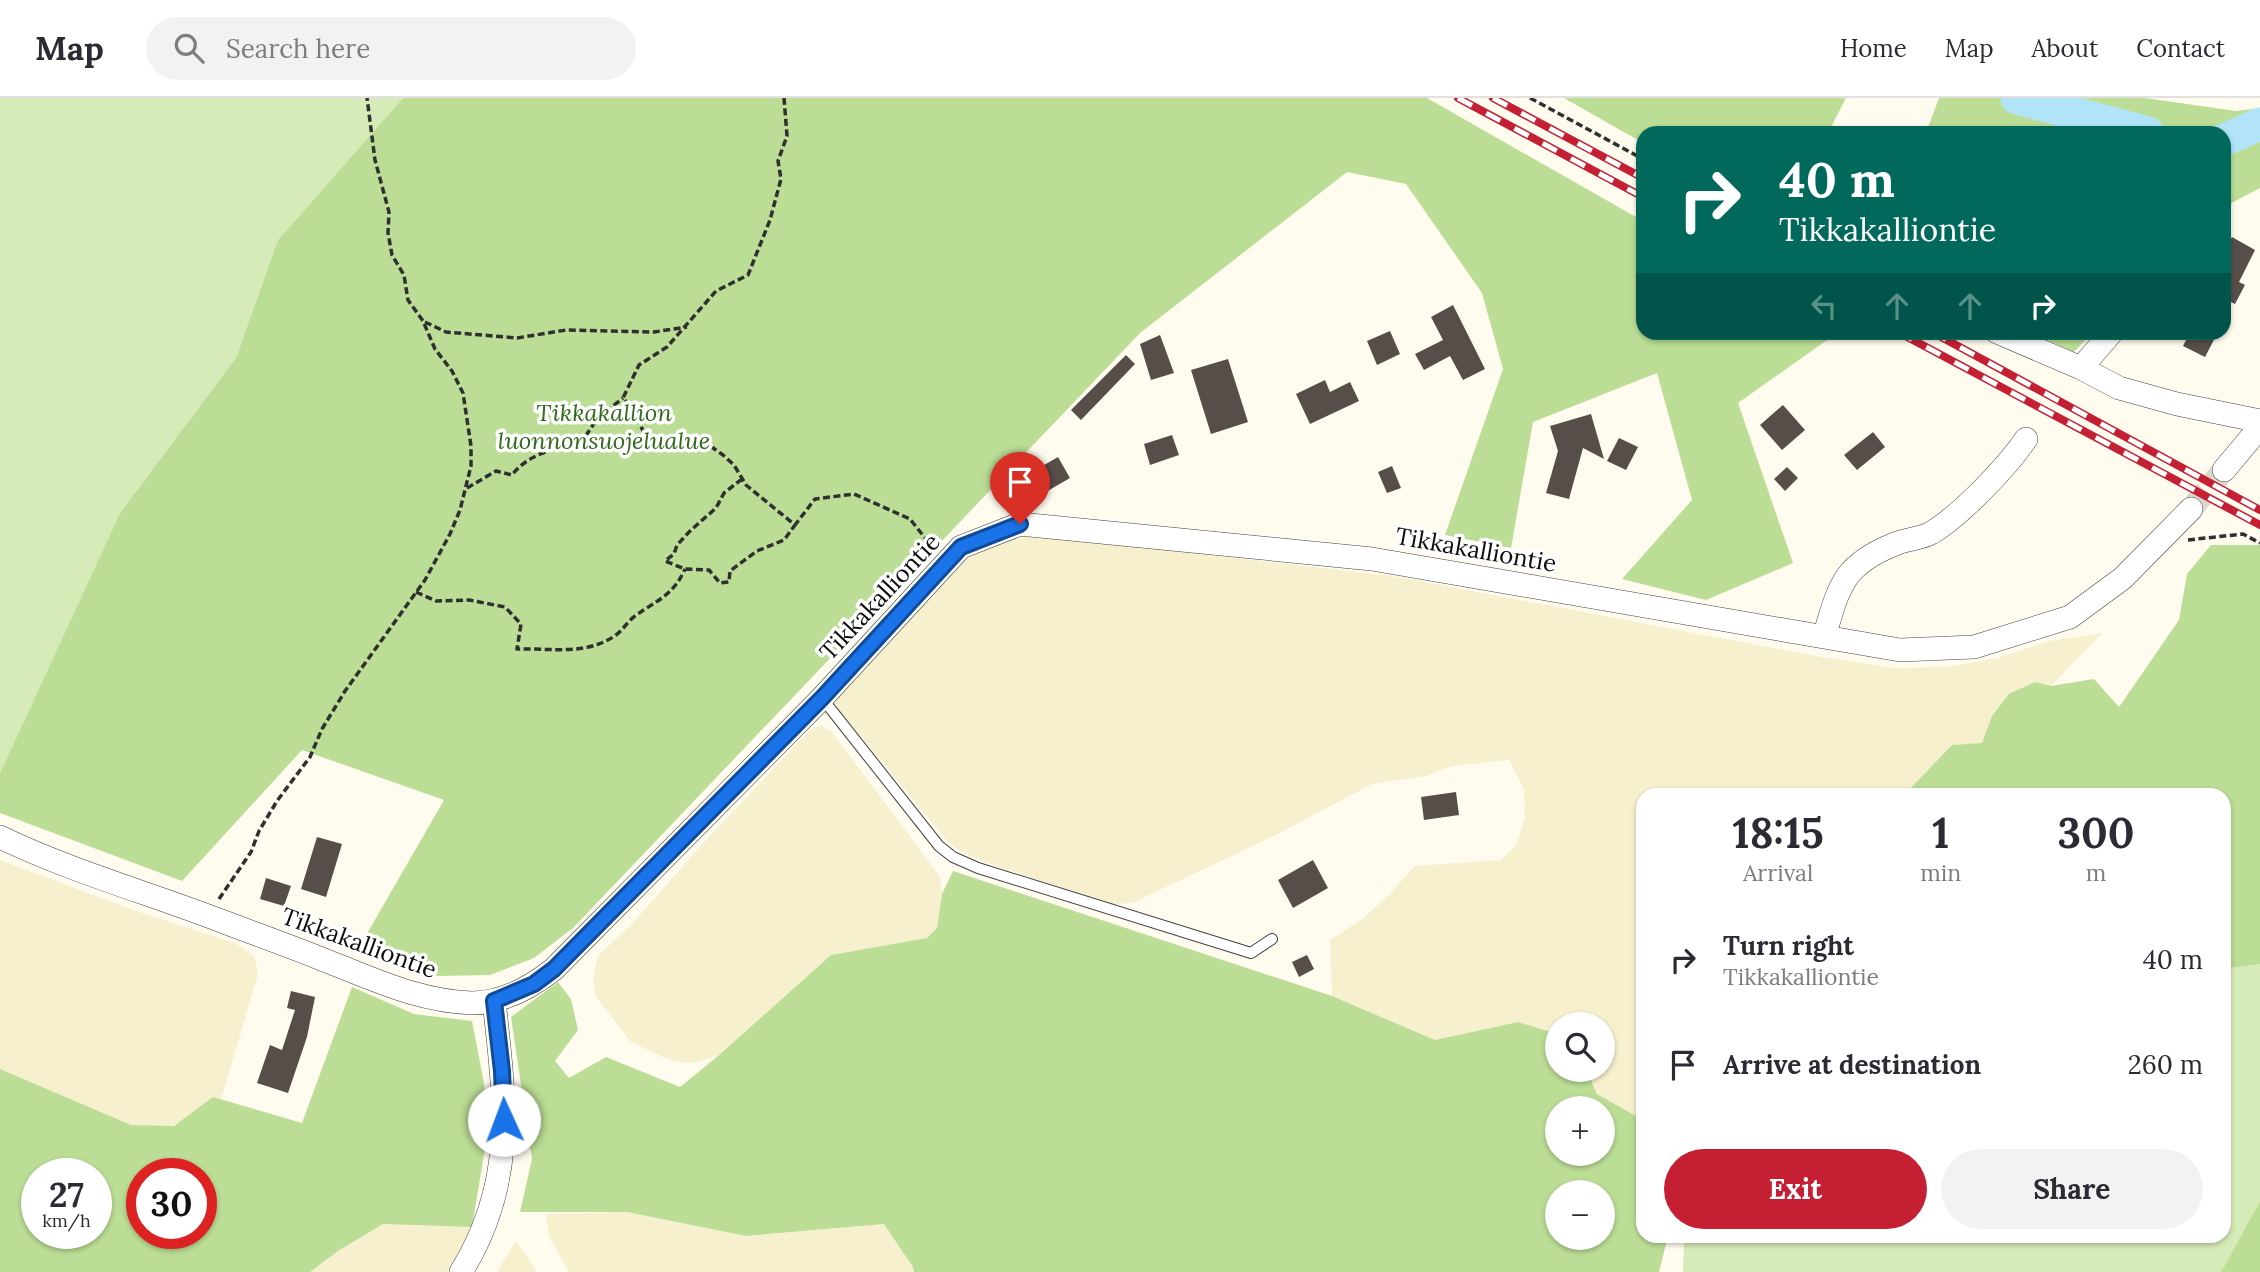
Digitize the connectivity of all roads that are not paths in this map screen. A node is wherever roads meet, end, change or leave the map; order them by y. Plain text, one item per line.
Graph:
1 (2016, 340) edge
2 (2105, 340) edge
3 (2081, 368) junction
4 (2260, 421) edge
5 (2260, 427) edge
6 (2026, 439) dead end
7 (2224, 470) tunnel mouth
8 (2192, 509) tunnel mouth
9 (1824, 637) junction
10 (822, 698) junction
11 (0, 837) edge
12 (1272, 939) dead end
13 (494, 1001) junction
14 (461, 1272) edge

1 - 3 street
2 - 3 street
3 - 4 street
5 - 7 street
6 - 9 street
8 - 9 street, Tikkakalliontie
9 - 10 street, Tikkakalliontie
10 - 12 lane
10 - 13 street, Tikkakalliontie
11 - 13 street, Tikkakalliontie
13 - 14 street

